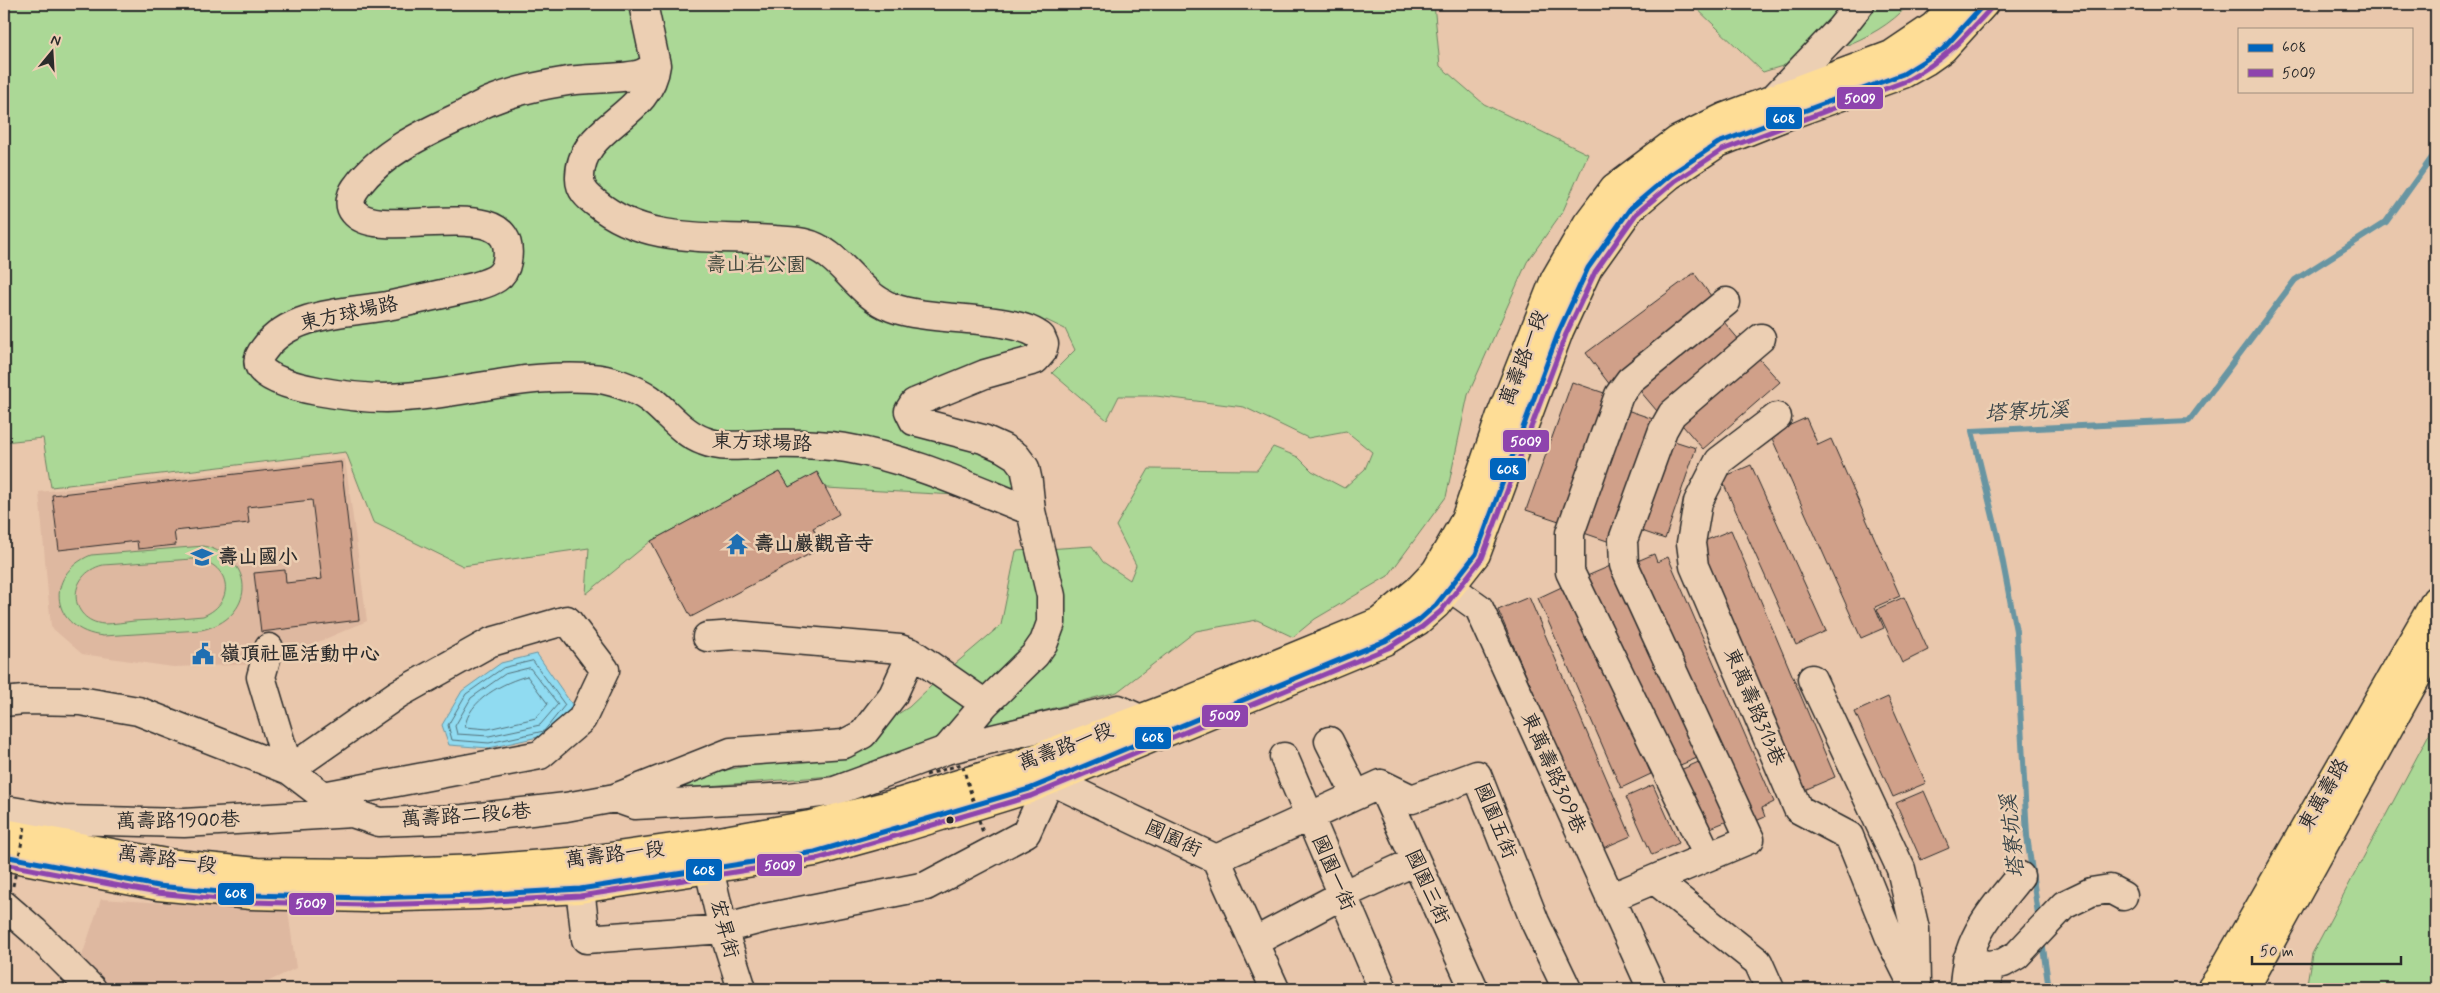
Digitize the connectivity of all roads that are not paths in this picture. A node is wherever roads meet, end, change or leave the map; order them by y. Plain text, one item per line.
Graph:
1 (642, 4) edge
2 (1860, 4) edge
3 (1955, 4) edge
4 (1984, 4) edge
5 (656, 65) junction
6 (1781, 106) junction
7 (1726, 302) dead end
8 (1761, 338) dead end
9 (1777, 417) dead end
10 (1031, 511) junction
11 (1444, 580) junction
12 (2436, 600) edge
13 (706, 636) dead end
14 (2436, 642) edge
15 (269, 648) dead end
16 (912, 653) junction
17 (1812, 679) dead end
18 (4, 702) edge
19 (984, 704) junction
20 (1143, 729) junction
21 (1330, 741) dead end
22 (946, 750) junction
23 (1284, 757) dead end
24 (1046, 769) junction
25 (289, 770) junction
26 (1381, 784) junction
27 (1356, 795) junction
28 (323, 796) junction
29 (616, 798) junction
30 (352, 813) junction
31 (1309, 816) junction
32 (11, 824) edge
33 (4, 856) edge
34 (1708, 856) junction
35 (1216, 859) junction
36 (1416, 861) junction
37 (709, 869) junction
38 (2020, 876) dead end
39 (1655, 880) junction
40 (580, 888) junction
41 (1342, 895) junction
42 (8, 896) edge
43 (2123, 896) dead end
44 (1610, 898) junction
45 (723, 929) junction
46 (1254, 942) junction
47 (1981, 971) edge
48 (92, 989) edge
49 (742, 989) edge
50 (1275, 989) edge
51 (1382, 989) edge
52 (1474, 989) edge
53 (1567, 989) edge
54 (1652, 989) edge
55 (1770, 989) edge
56 (1916, 989) edge
57 (1964, 989) edge
58 (2211, 989) edge
59 (2242, 989) edge

1 - 5 street
2 - 6 street
3 - 6 main road, 萬壽路一段
4 - 6 main road, 萬壽路一段
5 - 10 street
5 - 10 street, 東方球場路
6 - 11 main road, 萬壽路一段
7 - 34 street
8 - 34 street
9 - 56 street, 東萬壽路313巷
10 - 19 street
11 - 20 main road, 萬壽路一段
11 - 44 street, 東萬壽路309巷
12 - 58 main road, 東萬壽路
13 - 16 street
14 - 59 main road, 東萬壽路
15 - 25 street
16 - 19 street
16 - 29 street
17 - 56 street
18 - 25 street, 萬壽路二段6巷
19 - 22 street
20 - 22 street
20 - 24 main road, 萬壽路一段
21 - 27 street
22 - 29 street, 萬壽路二段6巷
23 - 31 street, 國園一街
24 - 32 main road, 萬壽路一段
24 - 35 street, 國園街
24 - 37 main road, 萬壽路一段
24 - 45 street
25 - 28 street, 萬壽路二段6巷
25 - 28 street
26 - 27 street
26 - 36 street, 國園三街
26 - 53 street, 國園五街
27 - 31 street
28 - 30 street, 萬壽路二段6巷
29 - 30 street, 萬壽路二段6巷
30 - 32 street, 萬壽路1900巷
31 - 35 street
31 - 41 street, 國園一街
33 - 40 main road, 萬壽路一段
34 - 39 street
35 - 46 street, 國園街
36 - 41 street
36 - 52 street, 國園三街
37 - 40 main road, 萬壽路一段
37 - 45 street, 宏昇街
38 - 47 street
39 - 44 street
39 - 55 street
40 - 45 street
41 - 46 street
41 - 51 street, 國園一街
42 - 48 street
43 - 47 street
44 - 54 street, 東萬壽路309巷
45 - 49 street, 宏昇街
46 - 50 street, 國園街
47 - 57 street

